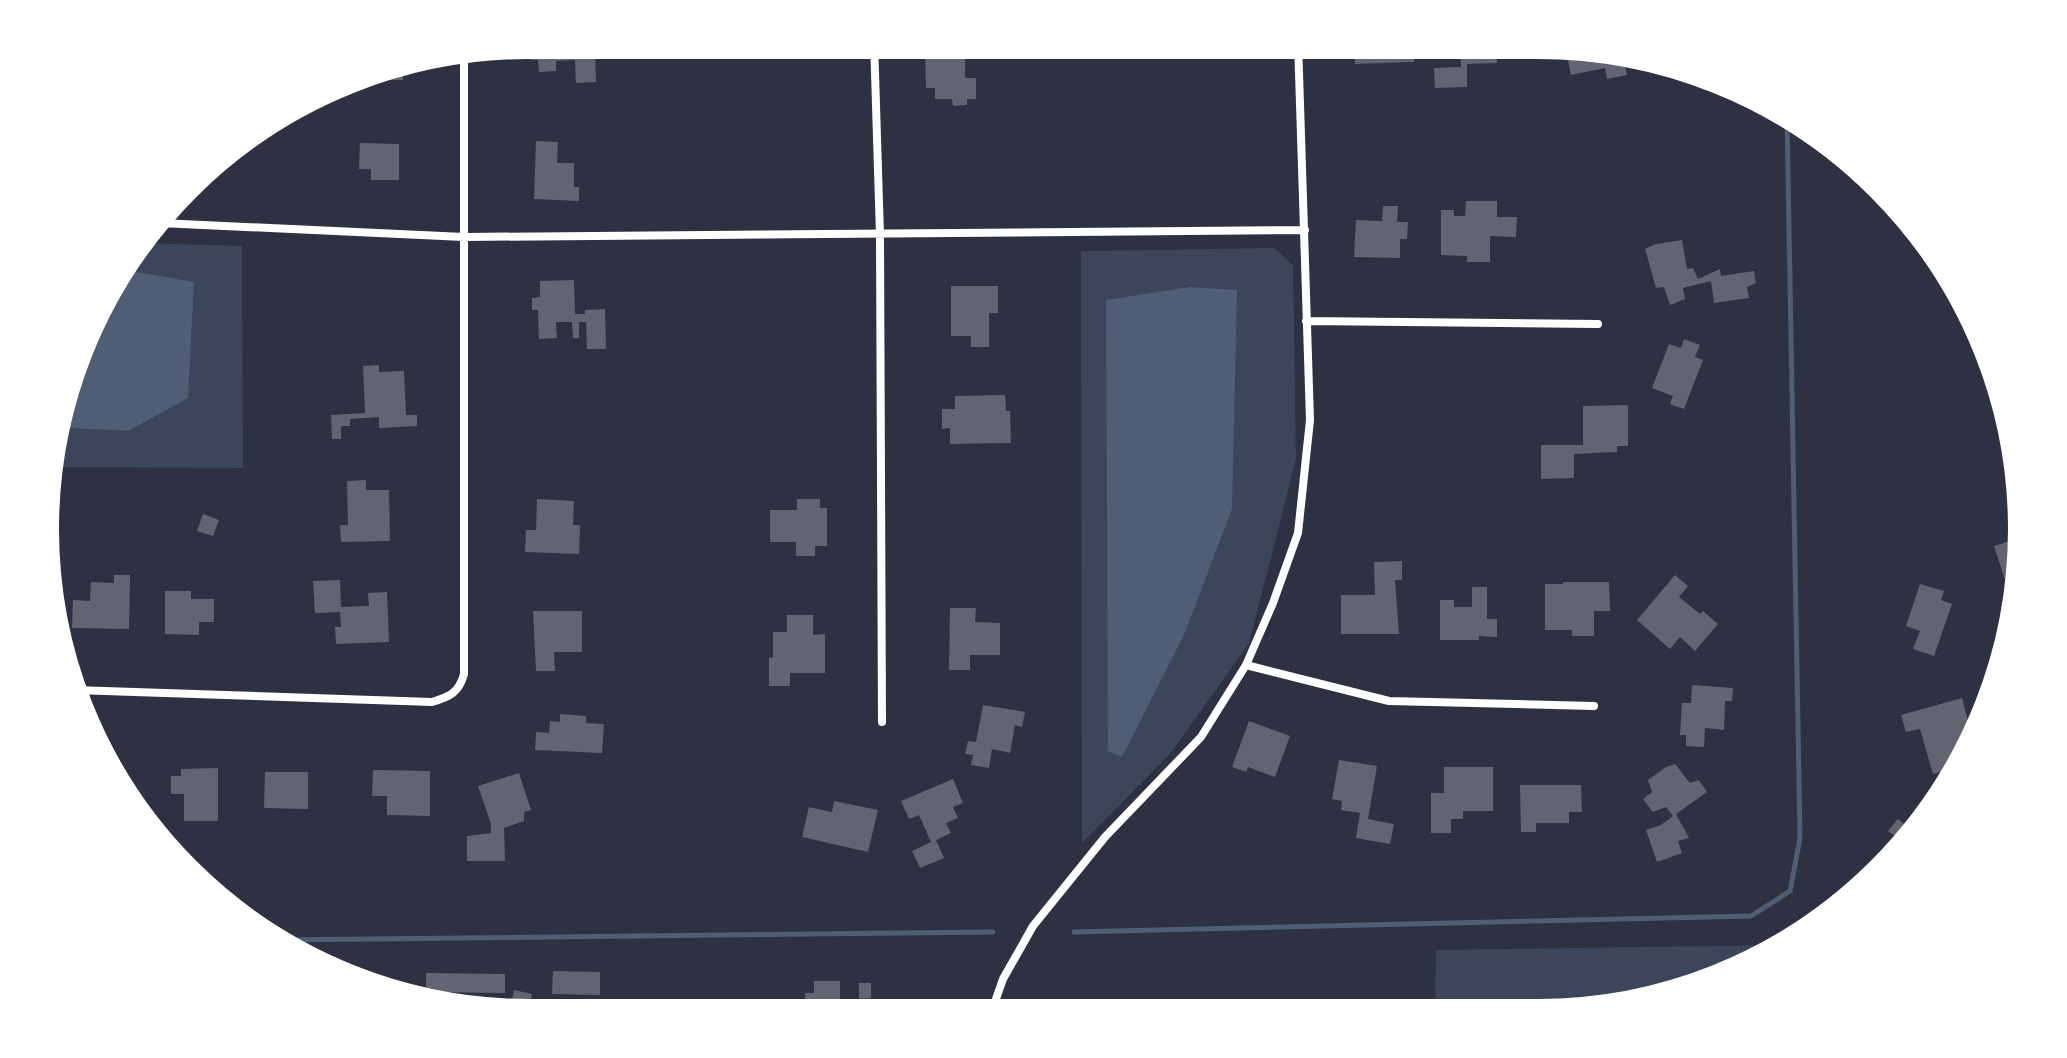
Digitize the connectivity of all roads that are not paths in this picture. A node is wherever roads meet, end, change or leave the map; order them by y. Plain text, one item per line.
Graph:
1 (874, 54) edge
2 (1298, 54) edge
3 (464, 58) edge
4 (166, 223) edge
5 (1305, 230) junction
6 (880, 235) junction
7 (464, 237) junction
8 (1306, 321) junction
9 (1598, 324) dead end
10 (1246, 665) junction
11 (82, 690) edge
12 (1594, 706) dead end
13 (882, 722) dead end
14 (994, 1004) edge

1 - 6 street
2 - 5 street
3 - 7 street
4 - 7 street
5 - 6 street
5 - 8 street
6 - 7 street
6 - 13 street
7 - 11 street
8 - 9 street
8 - 10 street
10 - 12 street
10 - 14 street

